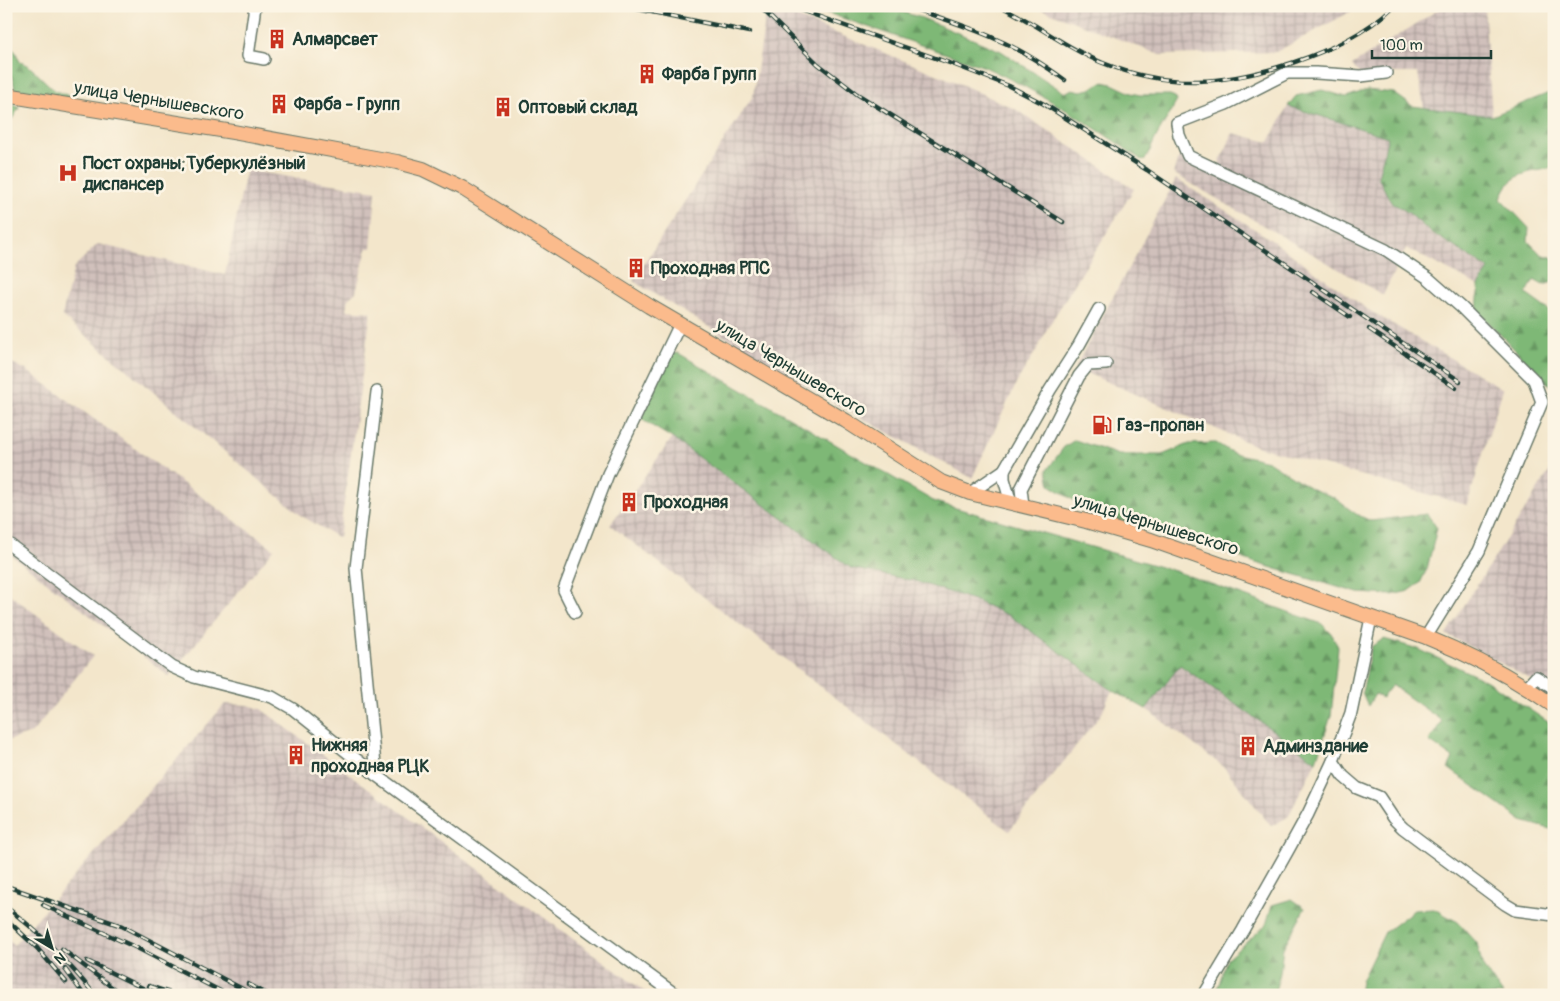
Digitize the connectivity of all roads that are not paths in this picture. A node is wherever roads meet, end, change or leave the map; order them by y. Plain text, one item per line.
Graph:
1 (255, 6) edge
2 (264, 59) dead end
3 (1386, 73) dead end
4 (6, 95) edge
5 (1099, 309) dead end
6 (680, 324) junction
7 (1106, 364) dead end
8 (377, 392) dead end
9 (1548, 403) edge
10 (1004, 470) junction
11 (970, 493) junction
12 (1017, 504) junction
13 (6, 542) edge
14 (574, 612) dead end
15 (1371, 618) junction
16 (1426, 636) junction
17 (1526, 688) junction
18 (1554, 688) edge
19 (1554, 706) edge
20 (1333, 761) junction
21 (376, 775) junction
22 (1554, 915) edge
23 (676, 995) edge
24 (1204, 995) edge

1 - 2 street
3 - 9 street
4 - 6 main road, улица Чернышевского
5 - 10 street
6 - 11 main road, улица Чернышевского
6 - 14 street
7 - 12 street
8 - 21 street
9 - 16 street
10 - 11 street
10 - 12 street
11 - 12 main road, улица Чернышевского
12 - 15 main road, улица Чернышевского
13 - 21 street
15 - 16 main road, улица Чернышевского
15 - 20 street
16 - 17 main road, улица Чернышевского
17 - 18 street
17 - 19 main road, улица Чернышевского
20 - 22 street
20 - 24 street
21 - 23 street

